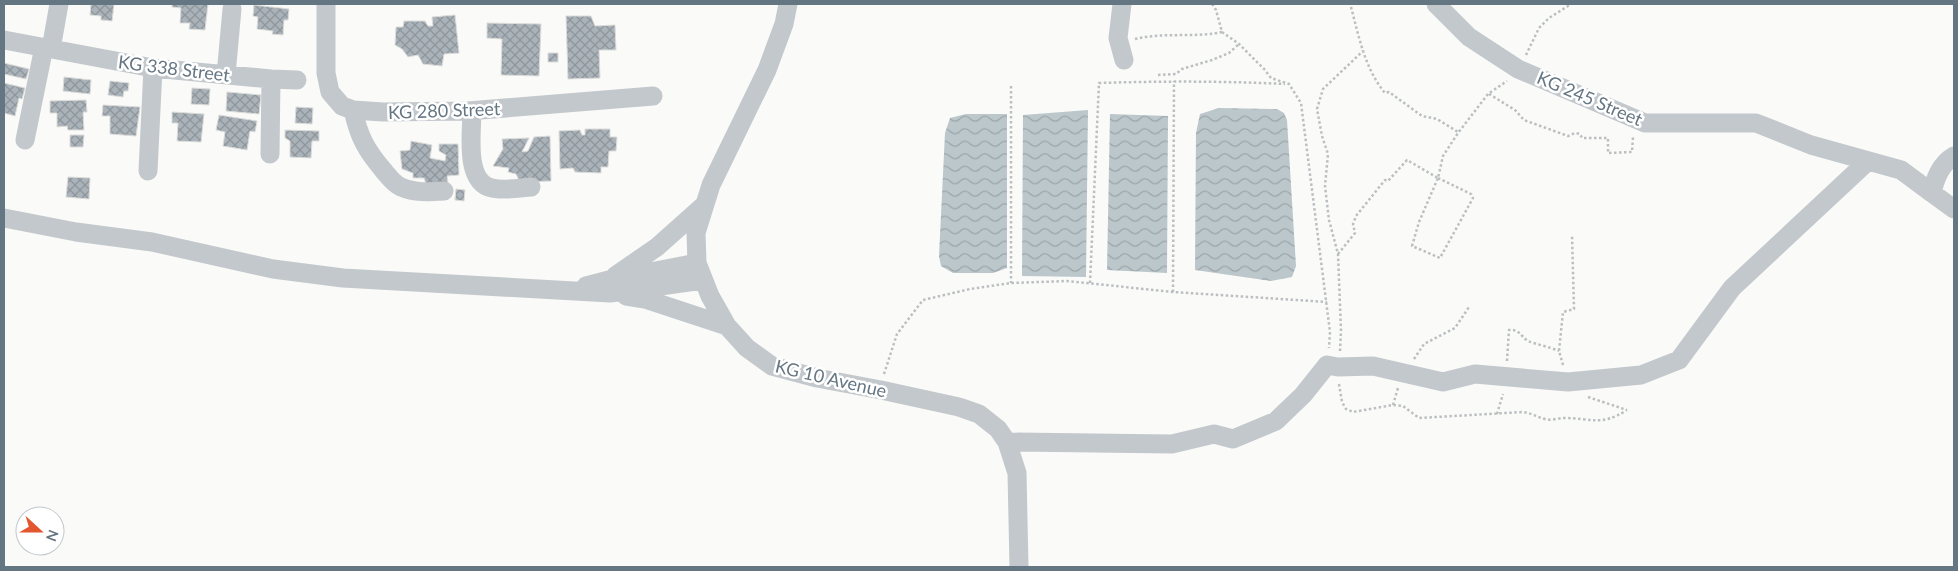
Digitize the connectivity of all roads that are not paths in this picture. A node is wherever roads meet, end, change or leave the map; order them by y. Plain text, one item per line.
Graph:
1 (59, 4) edge
2 (326, 4) edge
3 (788, 4) edge
4 (1122, 4) edge
5 (1436, 4) edge
6 (232, 9) dead end
7 (4, 40) edge
8 (48, 48) junction
9 (1122, 52) road end
10 (153, 68) junction
11 (226, 74) junction
12 (271, 79) junction
13 (297, 80) dead end
14 (653, 96) dead end
15 (353, 110) junction
16 (472, 111) junction
17 (25, 140) dead end
18 (270, 154) dead end
19 (1954, 156) edge
20 (1868, 161) junction
21 (148, 171) dead end
22 (531, 187) dead end
23 (444, 191) dead end
24 (1932, 193) junction
25 (704, 206) junction
26 (1954, 209) edge
27 (4, 218) edge
28 (697, 262) junction
29 (704, 280) junction
30 (610, 286) junction
31 (727, 326) junction
32 (1007, 442) junction
33 (1019, 567) edge

1 - 8 street
2 - 15 street
3 - 25 street, KG 10 Avenue
4 - 9 street
5 - 20 street, KG 245 Street
6 - 11 street
7 - 8 street, KG 338 Street
8 - 10 street, KG 338 Street
8 - 17 street
10 - 11 street, KG 338 Street
10 - 21 street
11 - 12 street, KG 338 Street
12 - 13 street, KG 338 Street
12 - 18 street
14 - 16 street, KG 280 Street
15 - 16 street, KG 280 Street
15 - 23 street
16 - 22 street
19 - 24 street
20 - 24 street, KG 245 Street
20 - 32 street
24 - 26 street, KG 245 Street
25 - 28 street, KG 10 Avenue
25 - 30 street
27 - 30 street
28 - 29 street, KG 10 Avenue
28 - 30 street
29 - 30 street
29 - 31 street, KG 10 Avenue
30 - 31 street
31 - 32 street, KG 10 Avenue
32 - 33 street, KG 10 Avenue

